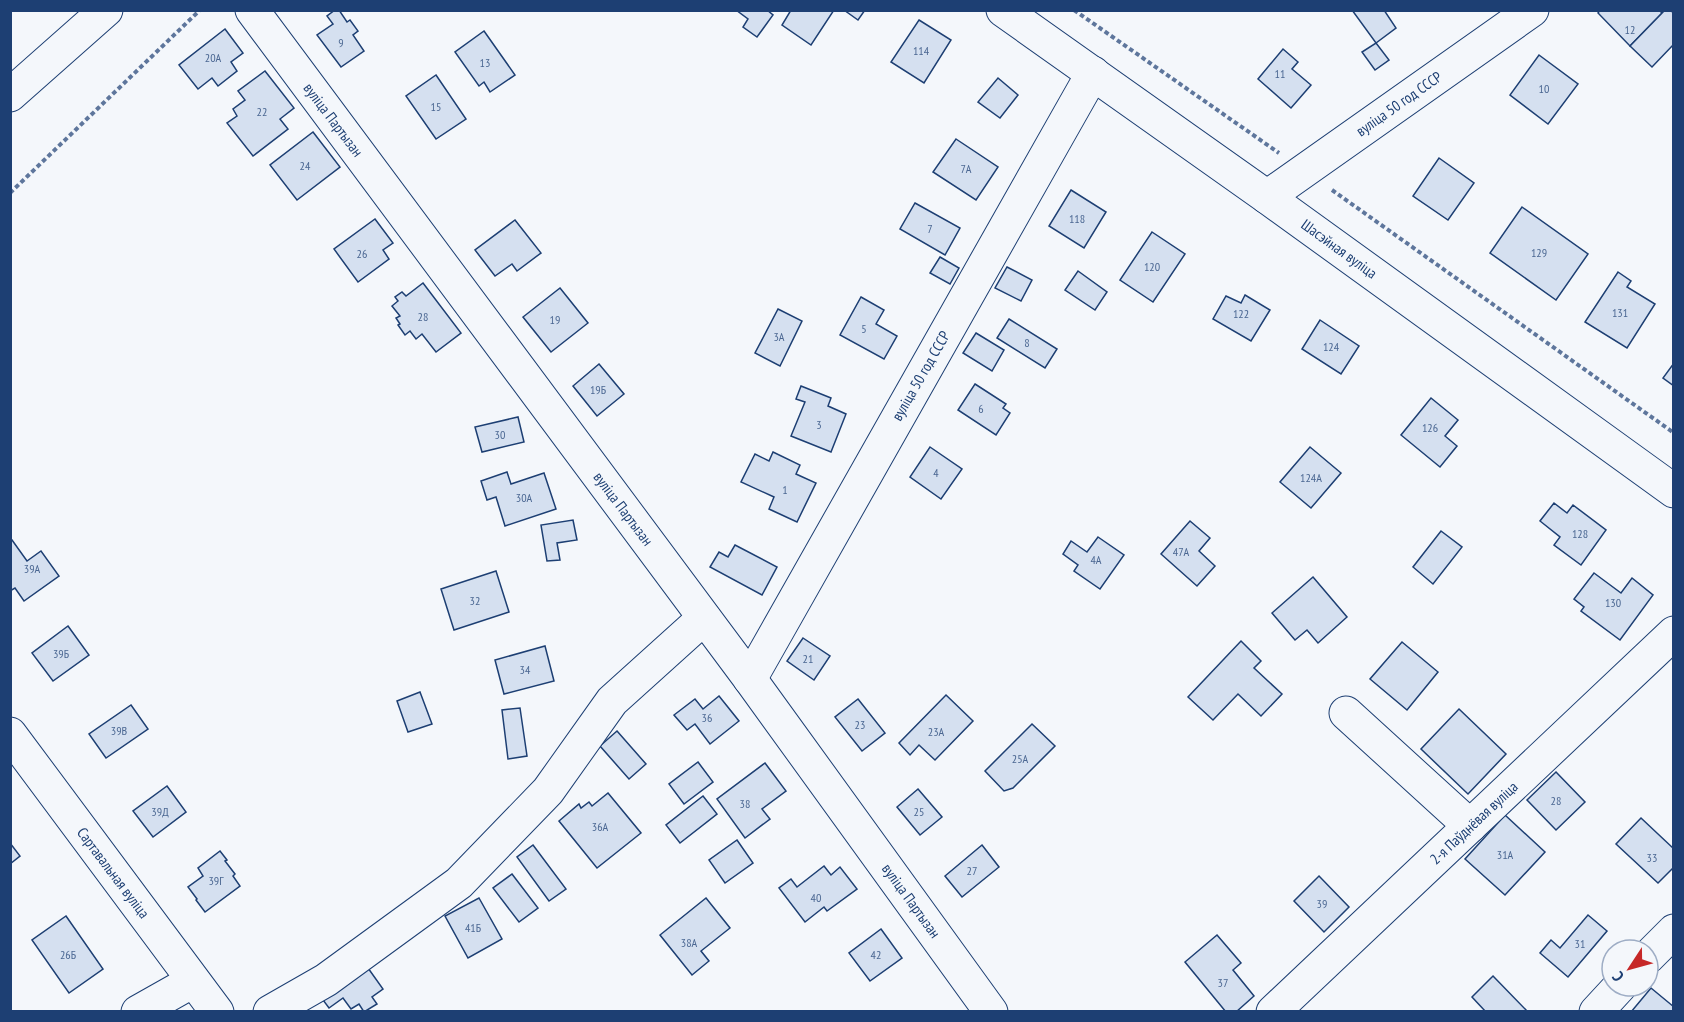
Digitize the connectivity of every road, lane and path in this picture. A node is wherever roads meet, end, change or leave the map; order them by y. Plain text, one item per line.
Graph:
1 (106, 10) edge
2 (200, 10) edge
3 (252, 10) edge
4 (1003, 10) edge
5 (1074, 10) edge
6 (1532, 10) edge
7 (1093, 73) junction
8 (10, 95) edge
9 (1304, 170) junction
10 (10, 193) edge
11 (1267, 197) junction
12 (1674, 433) edge
13 (1674, 491) edge
14 (704, 618) junction
15 (1674, 633) edge
16 (750, 679) junction
17 (1346, 713) dead end
18 (10, 734) edge
19 (1470, 826) junction
20 (1674, 931) edge
21 (1660, 945) edge
22 (193, 981) junction
23 (1608, 998) edge
24 (138, 1011) edge
25 (217, 1011) edge
26 (270, 1011) edge
27 (991, 1011) edge
28 (1273, 1011) edge
29 (1596, 1011) edge

1 - 8 street
2 - 10 path
3 - 14 street, вуліца Партызан
4 - 7 street, Шасэйная вуліца
5 - 9 path
6 - 9 street, вуліца 50 год СССР
7 - 11 street, Шасэйная вуліца
7 - 16 street, вуліца 50 год СССР
9 - 11 street, вуліца 50 год СССР
9 - 12 path
11 - 13 street, Шасэйная вуліца
14 - 16 street, вуліца Партызан
14 - 26 street
15 - 19 street, 2-я Паўднёвая вуліца
16 - 27 street, вуліца Партызан
17 - 19 street
18 - 22 street, Сартавальная вуліца
19 - 28 street, 2-я Паўднёвая вуліца
20 - 21 street
22 - 24 street
22 - 25 street, Сартавальная вуліца
23 - 29 street

